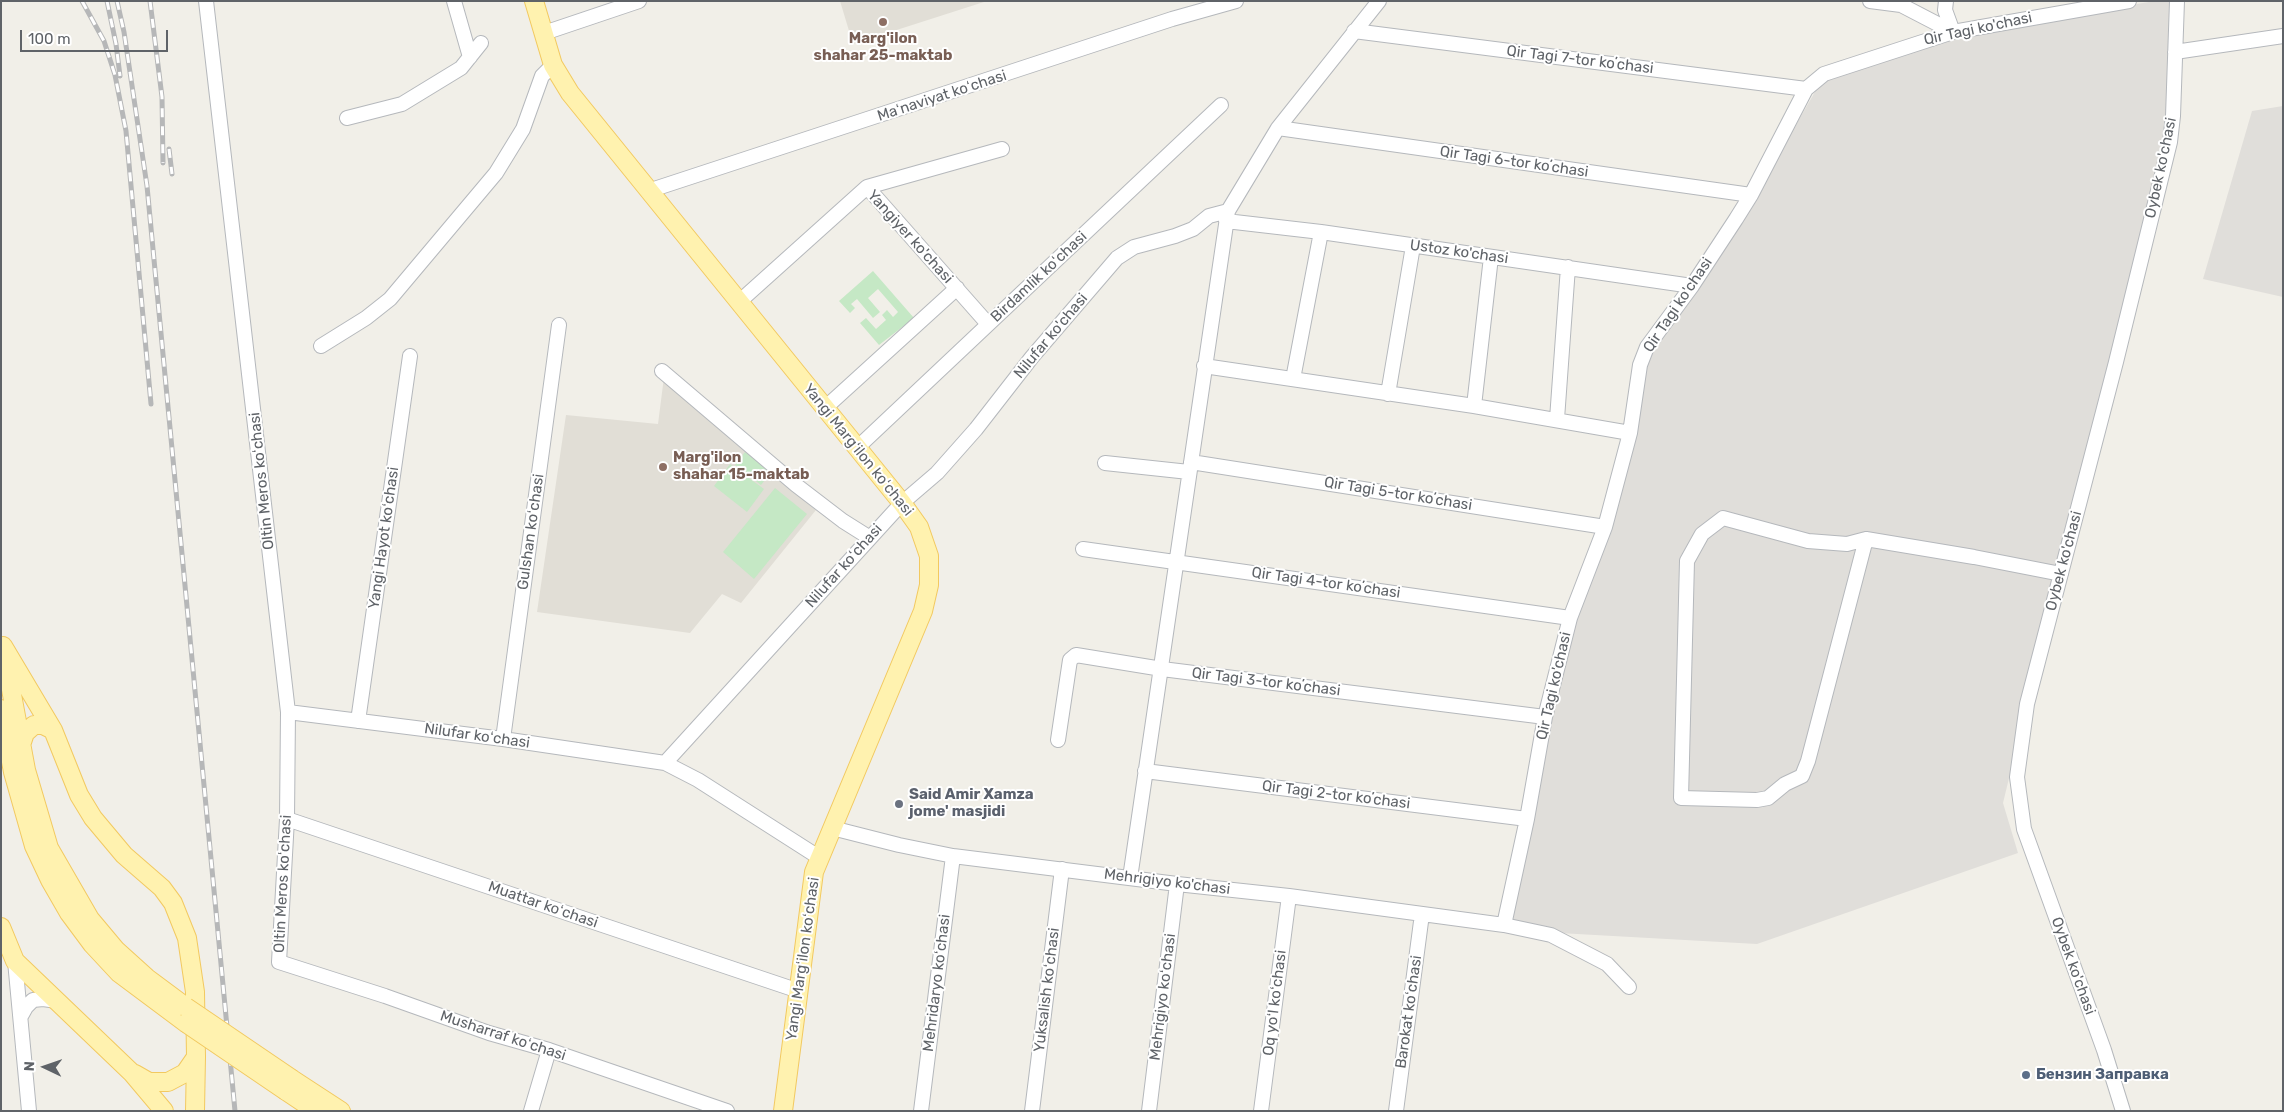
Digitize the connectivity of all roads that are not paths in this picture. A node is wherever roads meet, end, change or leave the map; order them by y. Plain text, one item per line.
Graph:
1 (206, 1) edge
2 (454, 1) edge
3 (534, 1) edge
4 (639, 1) edge
5 (1236, 1) edge
6 (1379, 1) edge
7 (1870, 1) edge
8 (1946, 1) edge
9 (2129, 1) edge
10 (2177, 1) edge
11 (1354, 31) junction
12 (1952, 32) junction
13 (544, 33) junction
14 (2283, 36) edge
15 (481, 43) dead end
16 (2175, 52) junction
17 (470, 57) junction
18 (553, 64) junction
19 (1806, 90) junction
20 (1221, 105) dead end
21 (348, 118) dead end
22 (1278, 128) junction
23 (1002, 149) dead end
24 (867, 187) junction
25 (648, 191) junction
26 (1751, 195) junction
27 (1227, 216) junction
28 (1321, 232) junction
29 (1413, 246) junction
30 (1491, 257) junction
31 (1568, 267) junction
32 (1692, 286) junction
33 (957, 288) junction
34 (739, 302) junction
35 (988, 324) junction
36 (559, 325) dead end
37 (321, 346) dead end
38 (410, 356) dead end
39 (1204, 366) junction
40 (662, 371) dead end
41 (1293, 378) junction
42 (1388, 394) junction
43 (1474, 406) junction
44 (825, 408) junction
45 (1557, 419) junction
46 (1630, 433) junction
47 (857, 448) junction
48 (1105, 463) dead end
49 (1190, 467) junction
50 (902, 503) junction
51 (1605, 527) junction
52 (870, 538) junction
53 (1866, 539) junction
54 (1083, 549) dead end
55 (1177, 562) junction
56 (2061, 574) junction
57 (1570, 618) junction
58 (2, 642) edge
59 (1162, 669) junction
60 (1, 709) edge
61 (288, 712) junction
62 (2, 714) edge
63 (1545, 717) junction
64 (358, 721) junction
65 (53, 730) junction
66 (502, 739) junction
67 (1058, 740) dead end
68 (20, 745) junction
69 (665, 763) junction
70 (7, 768) edge
71 (1145, 771) junction
72 (287, 819) junction
73 (1527, 819) junction
74 (832, 828) junction
75 (954, 856) junction
76 (820, 858) junction
77 (1062, 869) junction
78 (1130, 878) junction
79 (1177, 884) junction
80 (1289, 896) junction
81 (1422, 914) junction
82 (1504, 925) junction
83 (1, 926) edge
84 (15, 961) junction
85 (279, 962) joint
86 (1630, 987) dead end
87 (799, 991) junction
88 (57, 1001) junction
89 (186, 1015) junction
90 (21, 1016) junction
91 (549, 1050) junction
92 (196, 1057) junction
93 (132, 1073) junction
94 (289, 1085) junction
95 (30, 1111) edge
96 (164, 1111) edge
97 (195, 1111) edge
98 (316, 1111) edge
99 (341, 1111) edge
100 (532, 1111) edge
101 (727, 1111) edge
102 (783, 1111) edge
103 (920, 1111) edge
104 (1032, 1111) edge
105 (1149, 1111) edge
106 (1261, 1111) edge
107 (1396, 1111) edge
108 (2123, 1111) edge

1 - 61 street, Oltin Meros koʻchasi
2 - 17 street
3 - 13 main road, Yangi Margʻilon koʻchasi
4 - 13 street
5 - 25 street, Maʻnaviyat koʻchasi
6 - 11 street
7 - 12 street
8 - 12 street
9 - 12 street, Qir Tagi ko'chasi
10 - 16 street, Oybek ko'chasi
11 - 19 street, Qir Tagi 7-tor koʼchasi
11 - 22 street
12 - 19 street, Qir Tagi ko'chasi
13 - 18 main road, Yangi Margʻilon koʻchasi
14 - 16 street
15 - 17 street
16 - 56 street, Oybek ko'chasi
17 - 21 street
18 - 25 main road, Yangi Margʻilon koʻchasi
18 - 37 street
19 - 26 street, Qir Tagi ko'chasi
20 - 35 street, Birdamlik koʻchasi
22 - 26 street, Qir Tagi 6-tor koʼchasi
22 - 27 street
23 - 24 street
24 - 33 street, Yangiyer ko'chasi
24 - 34 street, Yangiyer ko'chasi
25 - 34 main road, Yangi Margʻilon koʻchasi
26 - 32 street, Qir Tagi ko'chasi
27 - 28 street, Ustoz ko'chasi
27 - 39 street
27 - 50 street, Nilufar ko'chasi
28 - 29 street, Ustoz ko'chasi
28 - 41 street
29 - 30 street, Ustoz ko'chasi
29 - 42 street
30 - 31 street, Ustoz ko'chasi
30 - 43 street
31 - 32 street, Ustoz ko'chasi
31 - 45 street
32 - 46 street, Qir Tagi ko'chasi
33 - 35 street, Yangiyer ko'chasi
33 - 44 street
34 - 44 main road, Yangi Margʻilon koʻchasi
35 - 47 street, Birdamlik koʻchasi
36 - 66 street, Gulshan koʻchasi
38 - 64 street, Yangi Hayot koʻchasi
39 - 41 street
39 - 49 street
40 - 52 street
41 - 42 street
42 - 43 street
43 - 45 street
44 - 47 main road, Yangi Margʻilon koʻchasi
45 - 46 street
46 - 51 street, Qir Tagi ko'chasi
47 - 50 main road, Yangi Margʻilon koʻchasi
48 - 49 street, Qir Tagi 5-tor koʼchasi
49 - 51 street, Qir Tagi 5-tor koʼchasi
49 - 55 street
50 - 52 street, Nilufar koʻchasi
50 - 74 main road, Yangi Margʻilon koʻchasi
51 - 57 street, Qir Tagi ko'chasi
52 - 69 street, Nilufar koʻchasi
53 - 53 street
53 - 56 street
54 - 55 street, Qir Tagi 4-tor koʼchasi
55 - 57 street, Qir Tagi 4-tor koʼchasi
55 - 59 street
56 - 108 street, Oybek ko'chasi
57 - 63 street, Qir Tagi ko'chasi
58 - 65 main road
58 - 68 main road
59 - 63 street, Qir Tagi 3-tor koʼchasi
59 - 67 street, Qir Tagi 3-tor koʼchasi
59 - 71 street
60 - 62 main road
61 - 64 street, Nilufar koʻchasi
61 - 72 street, Oltin Meros koʻchasi
62 - 70 main road
63 - 73 street, Qir Tagi ko'chasi
64 - 66 street, Nilufar koʻchasi
65 - 68 main road
65 - 92 main road
66 - 69 street, Nilufar koʻchasi
68 - 89 main road
69 - 76 street, Nilufar koʻchasi
70 - 89 main road
71 - 73 street, Qir Tagi 2-tor koʼchasi
71 - 78 street
72 - 85 street, Oltin Meros koʻchasi
72 - 87 street, Muattar koʻchasi
73 - 82 street, Qir Tagi ko'chasi
74 - 75 street, Mehrigiyo ko'chasi
74 - 76 main road, Yangi Margʻilon koʻchasi
75 - 77 street, Mehrigiyo ko'chasi
75 - 103 street, Mehridaryo koʻchasi
76 - 87 main road, Yangi Margʻilon koʻchasi
77 - 78 street, Mehrigiyo ko'chasi
77 - 104 street, Yuksalish koʻchasi
78 - 79 street, Mehrigiyo ko'chasi
79 - 80 street, Mehrigiyo ko'chasi
79 - 105 street, Mehrigiyo koʻchasi
80 - 81 street, Mehrigiyo ko'chasi
80 - 106 street, Oq yoʻl koʻchasi
81 - 82 street, Mehrigiyo ko'chasi
81 - 107 street, Barokat koʻchasi
82 - 86 street, Mehrigiyo ko'chasi
83 - 84 main road
84 - 88 main road
84 - 90 street
85 - 91 street, Musharraf koʻchasi
87 - 102 main road, Yangi Margʻilon koʻchasi
88 - 90 street
88 - 93 main road
89 - 94 main road, bridge
90 - 95 street
91 - 100 street
91 - 101 street, Musharraf koʻchasi
92 - 93 main road
92 - 97 main road
93 - 96 main road
94 - 98 main road
94 - 99 main road

